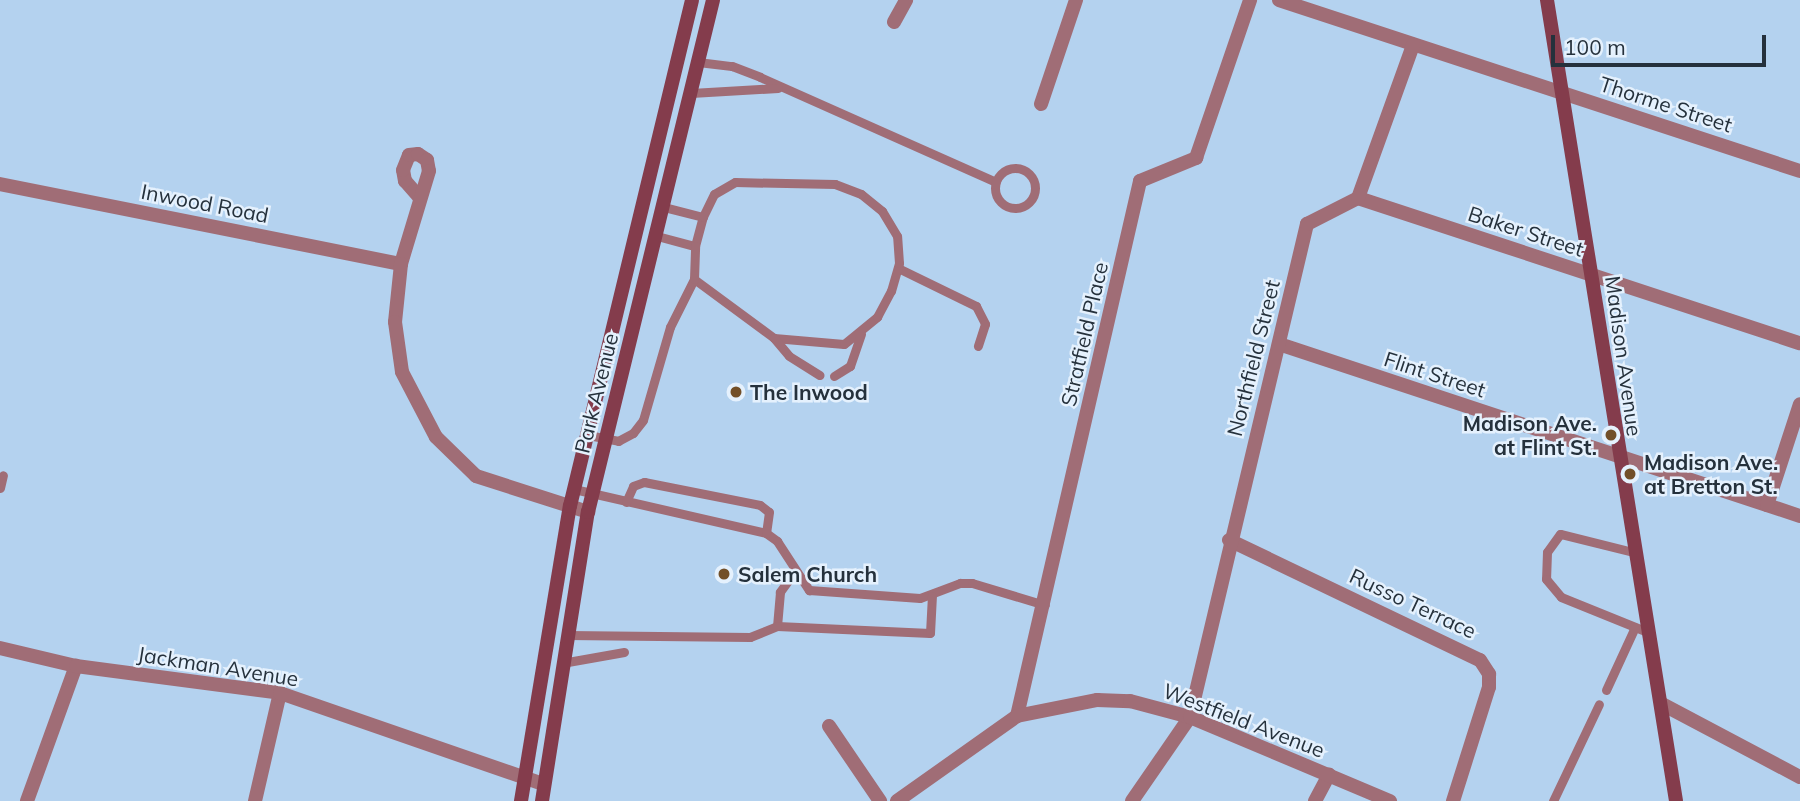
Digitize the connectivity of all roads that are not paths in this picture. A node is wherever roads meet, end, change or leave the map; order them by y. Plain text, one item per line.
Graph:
1 (692, 0) edge
2 (713, 0) edge
3 (906, 0) edge
4 (1076, 0) edge
5 (1250, 0) edge
6 (1279, 0) edge
7 (1547, 0) edge
8 (894, 22) dead end
9 (1413, 45) junction
10 (698, 62) junction
11 (778, 88) junction
12 (1562, 92) junction
13 (691, 93) junction
14 (1041, 104) dead end
15 (1800, 171) edge
16 (996, 182) junction
17 (0, 184) edge
18 (420, 198) dead end
19 (1358, 198) junction
20 (664, 206) junction
21 (703, 217) junction
22 (657, 236) junction
23 (695, 246) junction
24 (401, 264) junction
25 (898, 268) junction
26 (1591, 274) junction
27 (694, 279) junction
28 (861, 334) junction
29 (774, 338) junction
30 (1800, 343) edge
31 (1279, 344) junction
32 (978, 346) dead end
33 (819, 375) dead end
34 (834, 376) dead end
35 (1800, 404) edge
36 (588, 435) junction
37 (606, 439) junction
38 (1617, 456) junction
39 (3, 475) dead end
40 (0, 488) edge
41 (575, 489) junction
42 (592, 494) junction
43 (626, 502) junction
44 (1767, 505) junction
45 (570, 506) junction
46 (588, 512) junction
47 (1800, 516) edge
48 (766, 533) junction
49 (1229, 540) junction
50 (1633, 552) junction
51 (795, 571) junction
52 (932, 596) junction
53 (1045, 605) junction
54 (777, 626) junction
55 (1635, 628) junction
56 (1650, 633) junction
57 (567, 635) junction
58 (0, 648) edge
59 (624, 652) dead end
60 (562, 663) junction
61 (76, 666) junction
62 (1606, 690) dead end
63 (280, 693) junction
64 (1599, 704) dead end
65 (1662, 704) junction
66 (1017, 716) junction
67 (1190, 717) junction
68 (829, 726) dead end
69 (1329, 775) junction
70 (523, 777) junction
71 (1800, 777) edge
72 (543, 784) junction
73 (27, 801) edge
74 (255, 801) edge
75 (521, 801) edge
76 (542, 801) edge
77 (880, 801) edge
78 (897, 801) edge
79 (1132, 801) edge
80 (1315, 801) edge
81 (1390, 801) edge
82 (1453, 801) edge
83 (1553, 801) edge
84 (1676, 801) edge

1 - 36 main road, Park Avenue
2 - 10 main road, Park Avenue
3 - 8 street
4 - 14 street
5 - 53 street, Stratfield Place
6 - 9 street, Thorme Street
7 - 12 main road, Madison Avenue
9 - 12 street, Thorme Street
9 - 19 street
10 - 11 lane
10 - 13 main road, Park Avenue
11 - 13 lane
11 - 16 lane
12 - 15 street, Thorme Street
12 - 26 main road, Madison Avenue
13 - 20 main road, Park Avenue
16 - 16 lane
17 - 24 street, Inwood Road
18 - 24 street
19 - 26 street, Baker Street
19 - 31 street, Northfield Street
20 - 21 lane
20 - 22 main road, Park Avenue
21 - 23 lane
21 - 25 lane
22 - 23 lane
22 - 37 main road, Park Avenue
23 - 27 lane
24 - 45 street
25 - 28 lane
25 - 32 lane
26 - 30 street, Baker Street
26 - 38 main road, Madison Avenue
27 - 29 lane
27 - 37 lane
28 - 29 lane
28 - 34 lane
29 - 33 lane
31 - 38 street, Flint Street
31 - 49 street, Northfield Street
35 - 44 street
36 - 37 lane
36 - 41 main road, Park Avenue
37 - 42 main road, Park Avenue
38 - 44 street, Flint Street
38 - 50 main road, Madison Avenue
39 - 40 lane
41 - 42 lane
41 - 45 main road, Park Avenue
42 - 43 lane
42 - 46 main road, Park Avenue
43 - 48 lane
43 - 48 lane
44 - 47 street, Flint Street
45 - 46 street
45 - 70 main road, Park Avenue
46 - 57 main road, Park Avenue
48 - 51 lane
49 - 67 street, Northfield Street
49 - 82 street, Russo Terrace
50 - 55 lane
50 - 56 main road, Madison Avenue
51 - 52 lane
51 - 54 lane
52 - 53 lane
52 - 54 lane
53 - 66 street, Stratfield Place
54 - 57 lane
55 - 56 lane
55 - 62 lane
56 - 65 main road, Madison Avenue
57 - 60 main road, Park Avenue
58 - 61 street, Jackman Avenue
59 - 60 lane
60 - 72 main road, Park Avenue
61 - 63 street, Jackman Avenue
61 - 73 street
63 - 70 street, Jackman Avenue
63 - 74 street
64 - 83 lane
65 - 71 street
65 - 84 main road, Madison Avenue
66 - 67 street, Westfield Avenue
66 - 78 street, Westfield Avenue
67 - 69 street, Westfield Avenue
67 - 79 street
68 - 77 street
69 - 80 street
69 - 81 street, Westfield Avenue
70 - 72 street, Jackman Avenue
70 - 75 main road, Park Avenue
72 - 76 main road, Park Avenue

